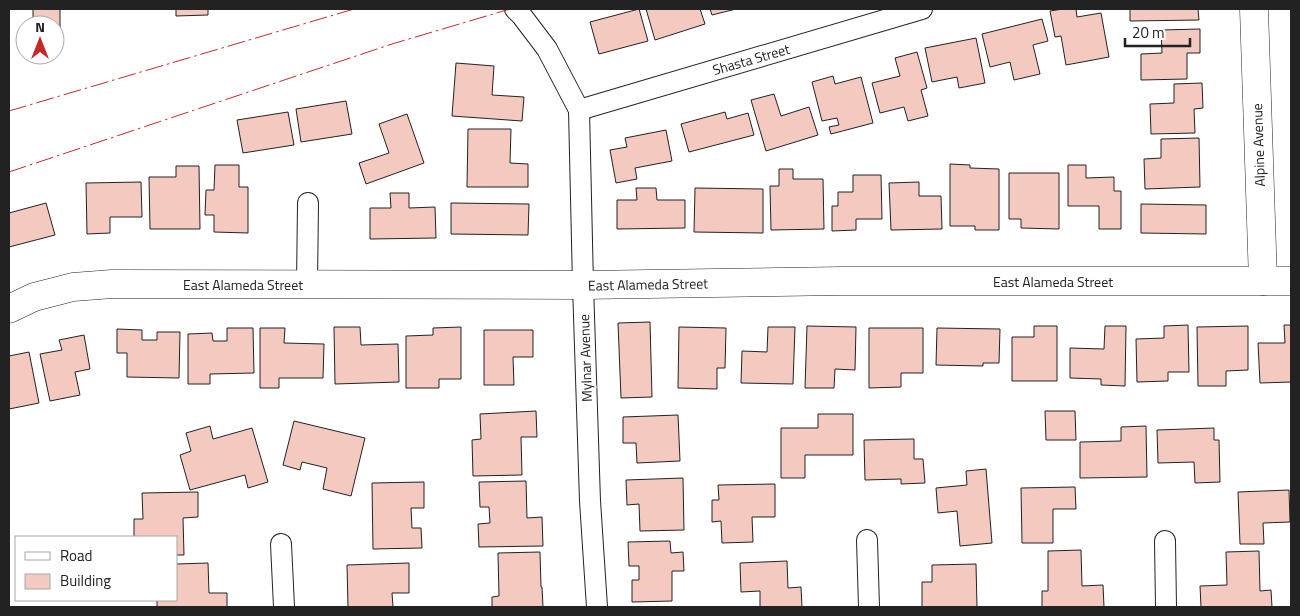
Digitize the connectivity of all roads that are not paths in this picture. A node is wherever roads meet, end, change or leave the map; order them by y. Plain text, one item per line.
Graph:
1 (515, 9) edge
2 (922, 9) edge
3 (1254, 9) edge
4 (579, 110) junction
5 (308, 203) dead end
6 (1263, 281) junction
7 (1291, 281) edge
8 (307, 284) junction
9 (583, 285) junction
10 (9, 309) edge
11 (867, 540) dead end
12 (1165, 541) dead end
13 (281, 544) dead end
14 (284, 607) edge
15 (597, 607) edge
16 (869, 607) edge
17 (1166, 607) edge

1 - 4 street, Mylnar Avenue
2 - 4 street, Shasta Street
3 - 6 street, Alpine Avenue
4 - 9 street, Mylnar Avenue
5 - 8 street
6 - 7 street, East Alameda Street
6 - 9 street, East Alameda Street
8 - 9 street, East Alameda Street
8 - 10 street, East Alameda Street
9 - 15 street, Mylnar Avenue
11 - 16 street
12 - 17 street
13 - 14 street

